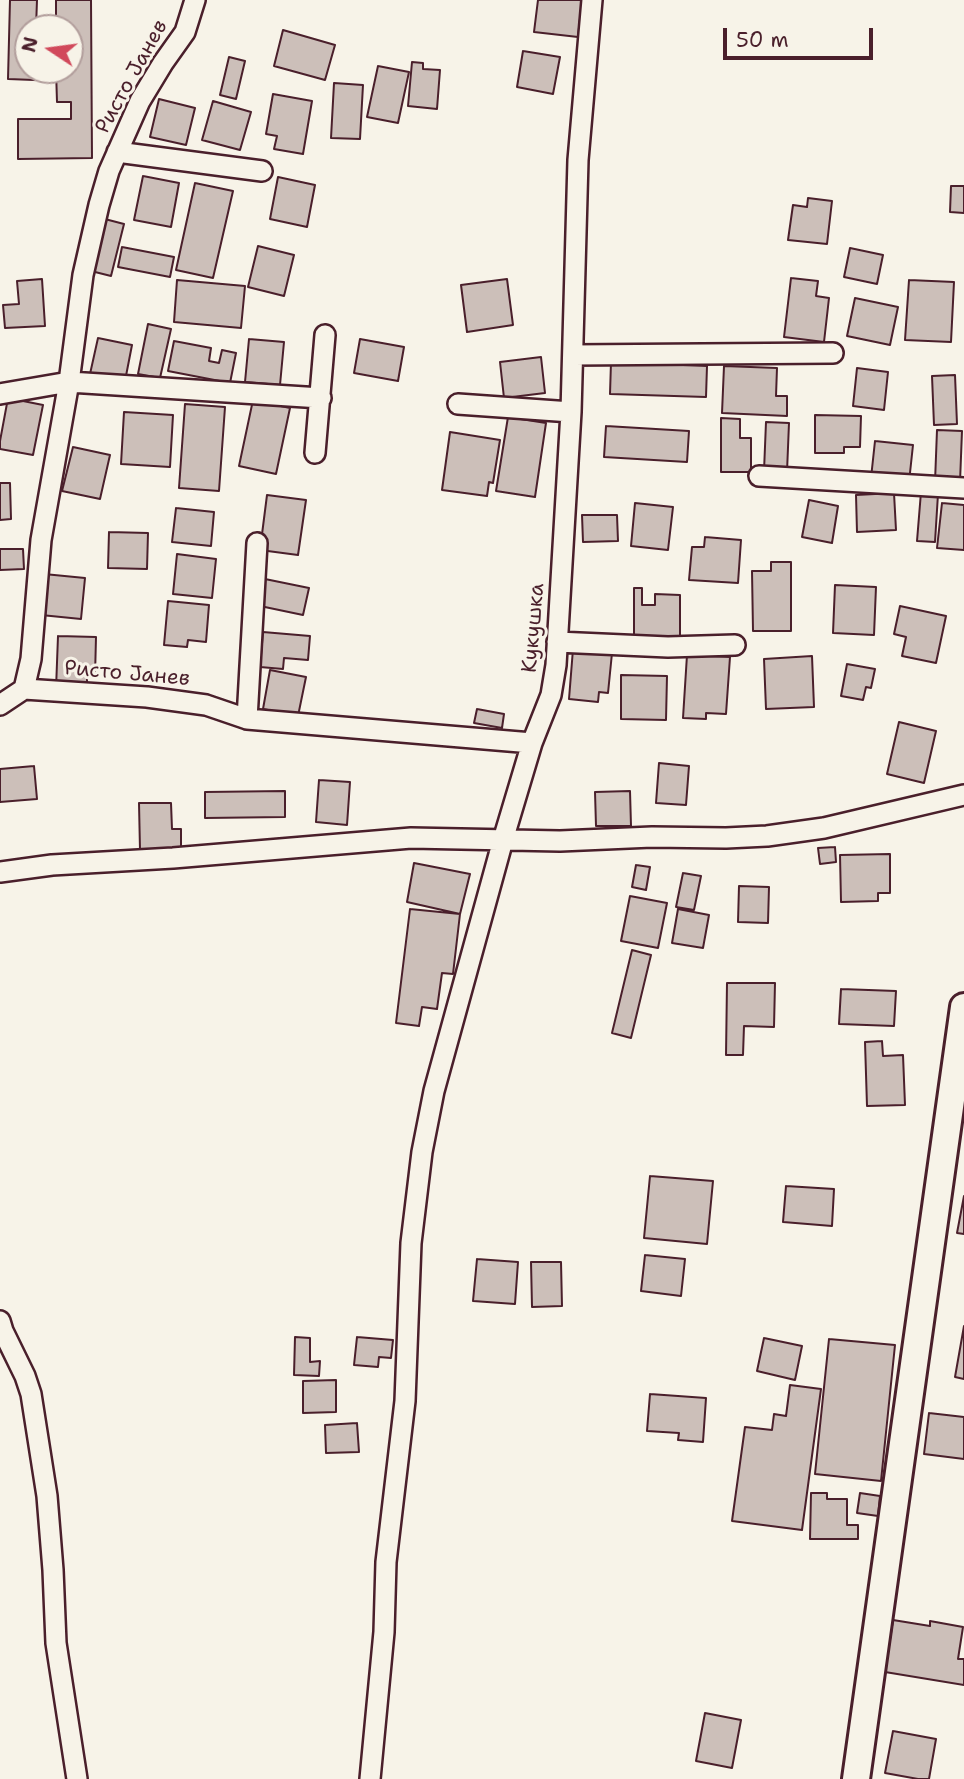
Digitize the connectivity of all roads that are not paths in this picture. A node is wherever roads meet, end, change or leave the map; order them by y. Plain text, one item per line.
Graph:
1 (195, 0) edge
2 (592, 0) edge
3 (117, 152) junction
4 (262, 170) dead end
5 (325, 335) dead end
6 (833, 353) dead end
7 (573, 355) junction
8 (69, 382) junction
9 (0, 394) edge
10 (321, 398) junction
11 (458, 404) dead end
12 (571, 412) junction
13 (315, 453) dead end
14 (759, 476) dead end
15 (964, 488) edge
16 (257, 543) dead end
17 (557, 642) junction
18 (735, 645) dead end
19 (24, 689) junction
20 (0, 705) edge
21 (247, 719) junction
22 (532, 743) junction
23 (964, 795) edge
24 (503, 841) junction
25 (0, 872) edge
26 (964, 1007) edge
27 (0, 1321) edge
28 (77, 1779) edge
29 (370, 1779) edge
30 (856, 1779) edge

1 - 3 street, Ристо Јанев
2 - 7 street, Кукушка
3 - 4 street
3 - 8 street, Ристо Јанев
5 - 10 street
6 - 7 street
7 - 12 street, Кукушка
8 - 9 street
8 - 10 street
8 - 19 street, Ристо Јанев
10 - 13 street
11 - 12 street
12 - 17 street, Кукушка
14 - 15 street
16 - 21 street
17 - 18 street
17 - 22 street, Кукушка
19 - 20 street
19 - 21 street, Ристо Јанев
21 - 22 street, Ристо Јанев
22 - 24 street, Кукушка
23 - 24 street
24 - 25 street
24 - 29 street, Кукушка
26 - 30 main road
27 - 28 street

